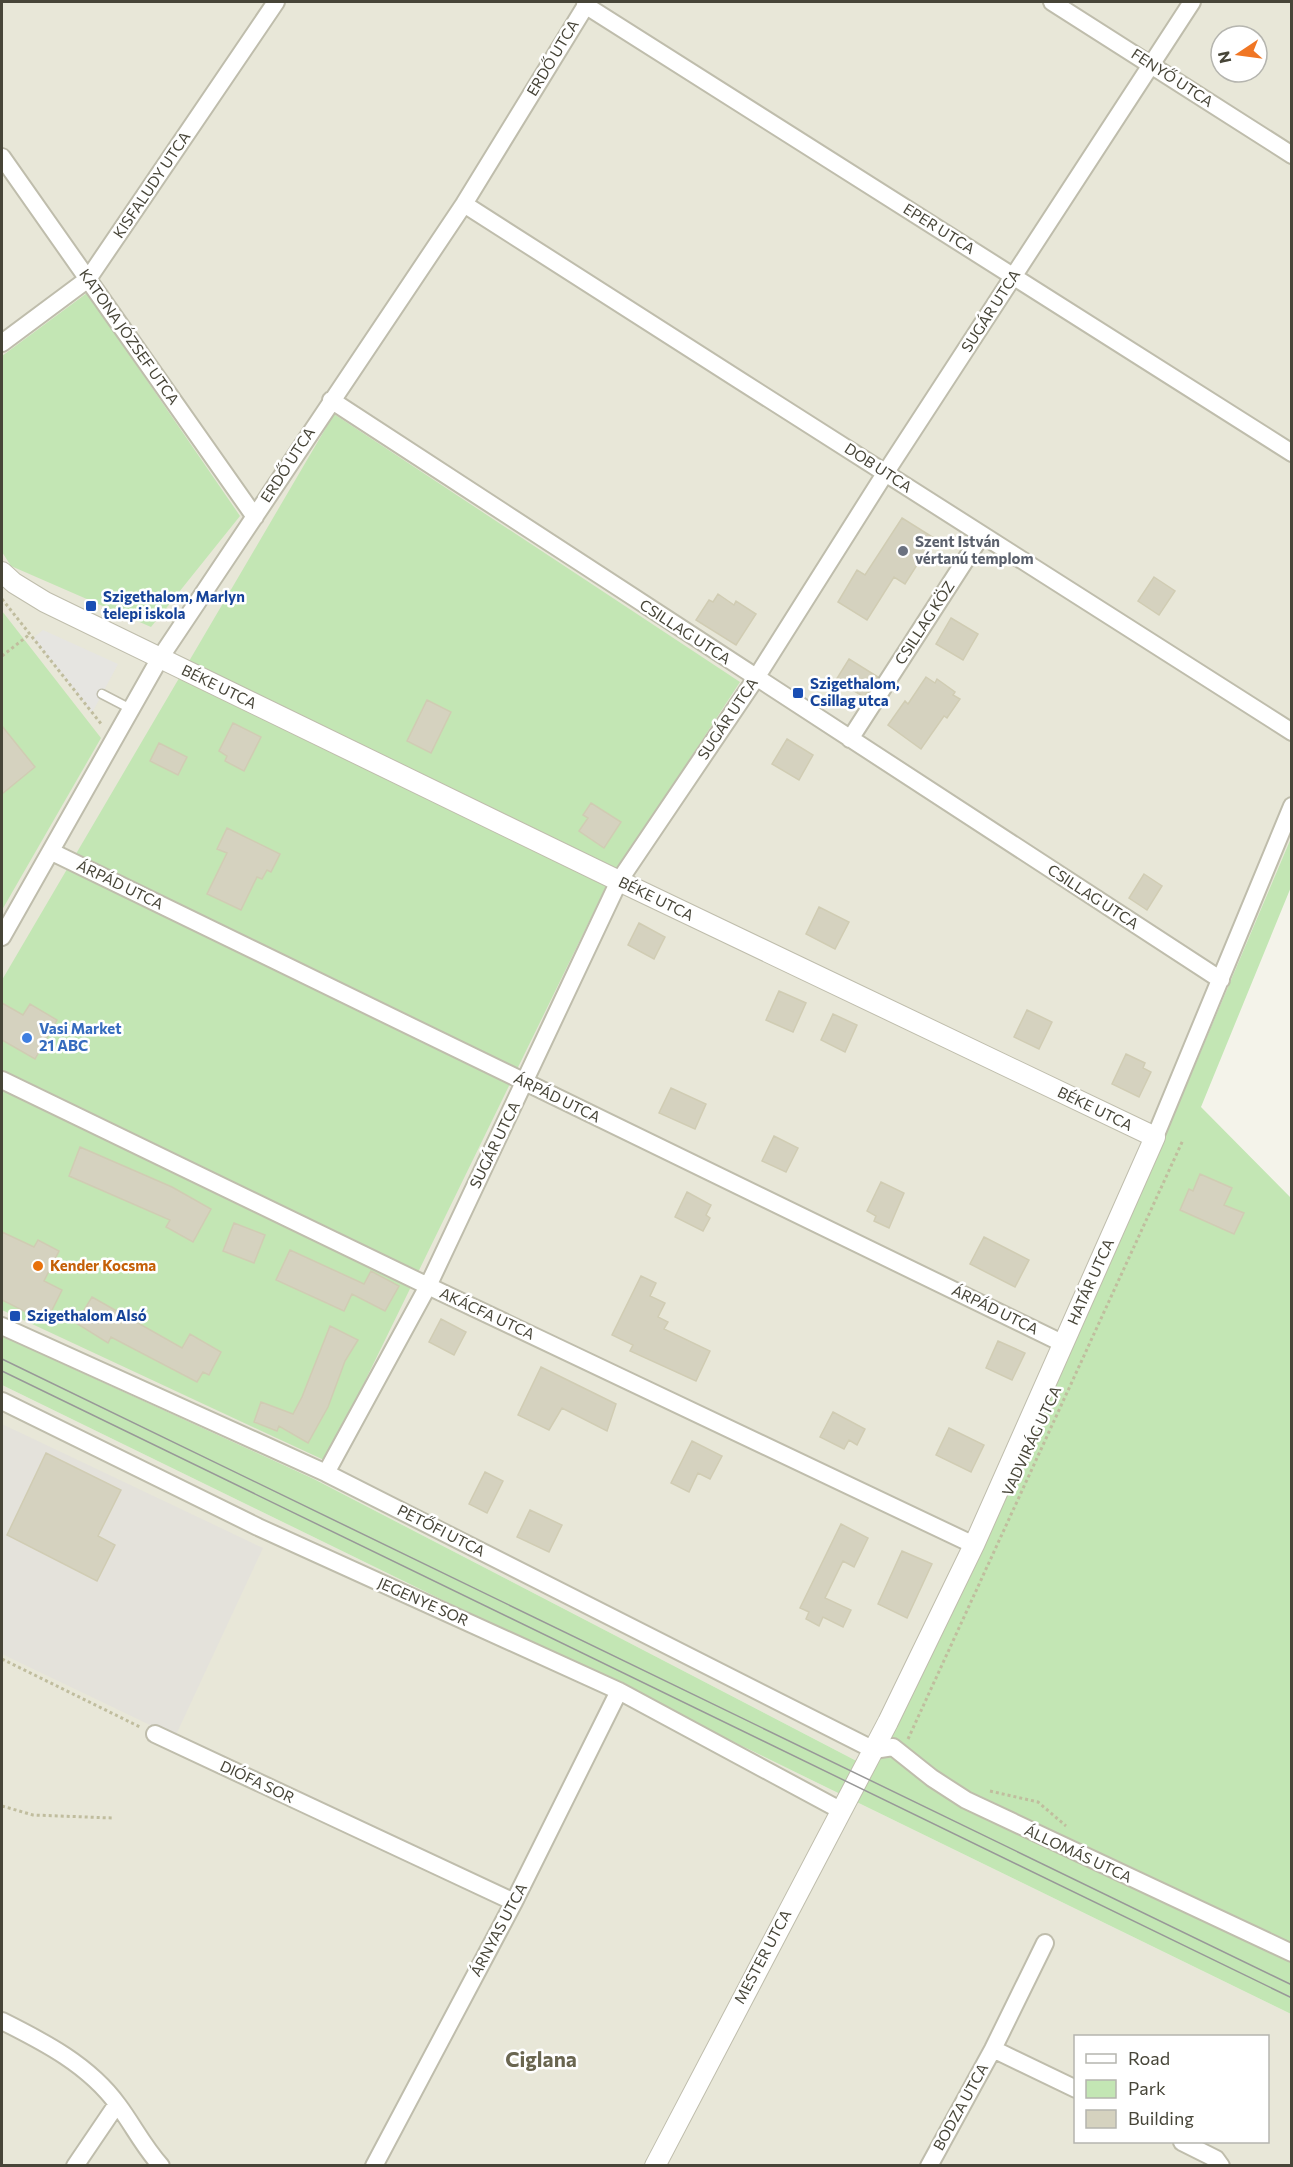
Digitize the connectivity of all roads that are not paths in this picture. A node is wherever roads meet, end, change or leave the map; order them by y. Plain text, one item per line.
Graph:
1 (276, 2) edge
2 (1052, 2) edge
3 (1192, 2) edge
4 (586, 3) edge
5 (1152, 66) junction
6 (1292, 154) edge
7 (2, 157) edge
8 (464, 204) junction
9 (1013, 276) junction
10 (88, 279) junction
11 (2, 344) edge
12 (331, 400) junction
13 (1292, 453) edge
14 (886, 472) junction
15 (255, 517) junction
16 (981, 536) junction
17 (2, 572) edge
18 (160, 658) junction
19 (756, 678) junction
20 (102, 694) dead end
21 (129, 708) junction
22 (1292, 732) edge
23 (850, 739) junction
24 (1292, 806) edge
25 (52, 852) junction
26 (619, 881) junction
27 (4, 925) edge
28 (1221, 980) junction
29 (2, 1080) edge
30 (525, 1083) junction
31 (1155, 1137) junction
32 (428, 1286) junction
33 (2, 1326) edge
34 (1064, 1344) junction
35 (2, 1401) edge
36 (326, 1473) junction
37 (974, 1545) junction
38 (619, 1691) junction
39 (155, 1734) road end
40 (874, 1750) junction
41 (840, 1810) junction
42 (514, 1902) junction
43 (1045, 1943) dead end
44 (1292, 1953) edge
45 (2, 2021) edge
46 (993, 2049) junction
47 (1074, 2088) edge
48 (117, 2104) junction
49 (1184, 2143) edge
50 (75, 2166) edge
51 (160, 2166) edge
52 (374, 2166) edge
53 (655, 2166) edge
54 (929, 2166) edge
55 (1221, 2166) edge

1 - 10 street, KISFALUDY UTCA
2 - 5 street, FENYŐ UTCA
3 - 5 street, SUGÁR UTCA
4 - 8 street, ERDŐ UTCA
4 - 9 street, EPER UTCA
5 - 6 street, FENYŐ UTCA
5 - 9 street, SUGÁR UTCA
7 - 10 street, KATONA JÓZSEF UTCA
8 - 12 street, ERDŐ UTCA
8 - 14 street, DOB UTCA
9 - 13 street, EPER UTCA
9 - 14 street, SUGÁR UTCA
10 - 11 street, KISFALUDY UTCA
10 - 15 street, KATONA JÓZSEF UTCA
12 - 15 street, ERDŐ UTCA
12 - 19 street, CSILLAG UTCA
14 - 16 street, DOB UTCA
14 - 19 street, SUGÁR UTCA
15 - 18 street, ERDŐ UTCA
16 - 22 street, DOB UTCA
16 - 23 street, CSILLAG KÖZ
17 - 18 street, BÉKE UTCA
18 - 21 street, ERDŐ UTCA
18 - 26 street, BÉKE UTCA
19 - 23 street, CSILLAG UTCA
19 - 26 street, SUGÁR UTCA
20 - 21 lane
21 - 25 street, ERDŐ UTCA
23 - 28 street, CSILLAG UTCA
24 - 28 street, HATÁR UTCA
25 - 27 street, ERDŐ UTCA
25 - 30 street, ÁRPÁD UTCA
26 - 30 street, SUGÁR UTCA
26 - 31 street, BÉKE UTCA
28 - 31 street, HATÁR UTCA
29 - 32 street, AKÁCFA UTCA
30 - 32 street, SUGÁR UTCA
30 - 34 street, ÁRPÁD UTCA
31 - 34 street, HATÁR UTCA
32 - 36 street, SUGÁR UTCA
32 - 37 street, AKÁCFA UTCA
33 - 36 street, PETŐFI UTCA
34 - 37 street, HATÁR UTCA
35 - 38 street, JEGENYE SOR
36 - 40 street, PETŐFI UTCA
37 - 40 street, HATÁR UTCA
38 - 41 street, JEGENYE SOR
38 - 42 street, ÁRNYAS UTCA
39 - 42 street, DIÓFA SOR
40 - 41 street, MESTER UTCA
40 - 44 street, ÁLLOMÁS UTCA
41 - 53 street, MESTER UTCA
42 - 52 street, ÁRNYAS UTCA
43 - 46 street, BODZA UTCA
45 - 48 street
46 - 47 street, BODZA UTCA
46 - 54 street, BODZA UTCA
48 - 50 street
48 - 51 street
49 - 55 street

